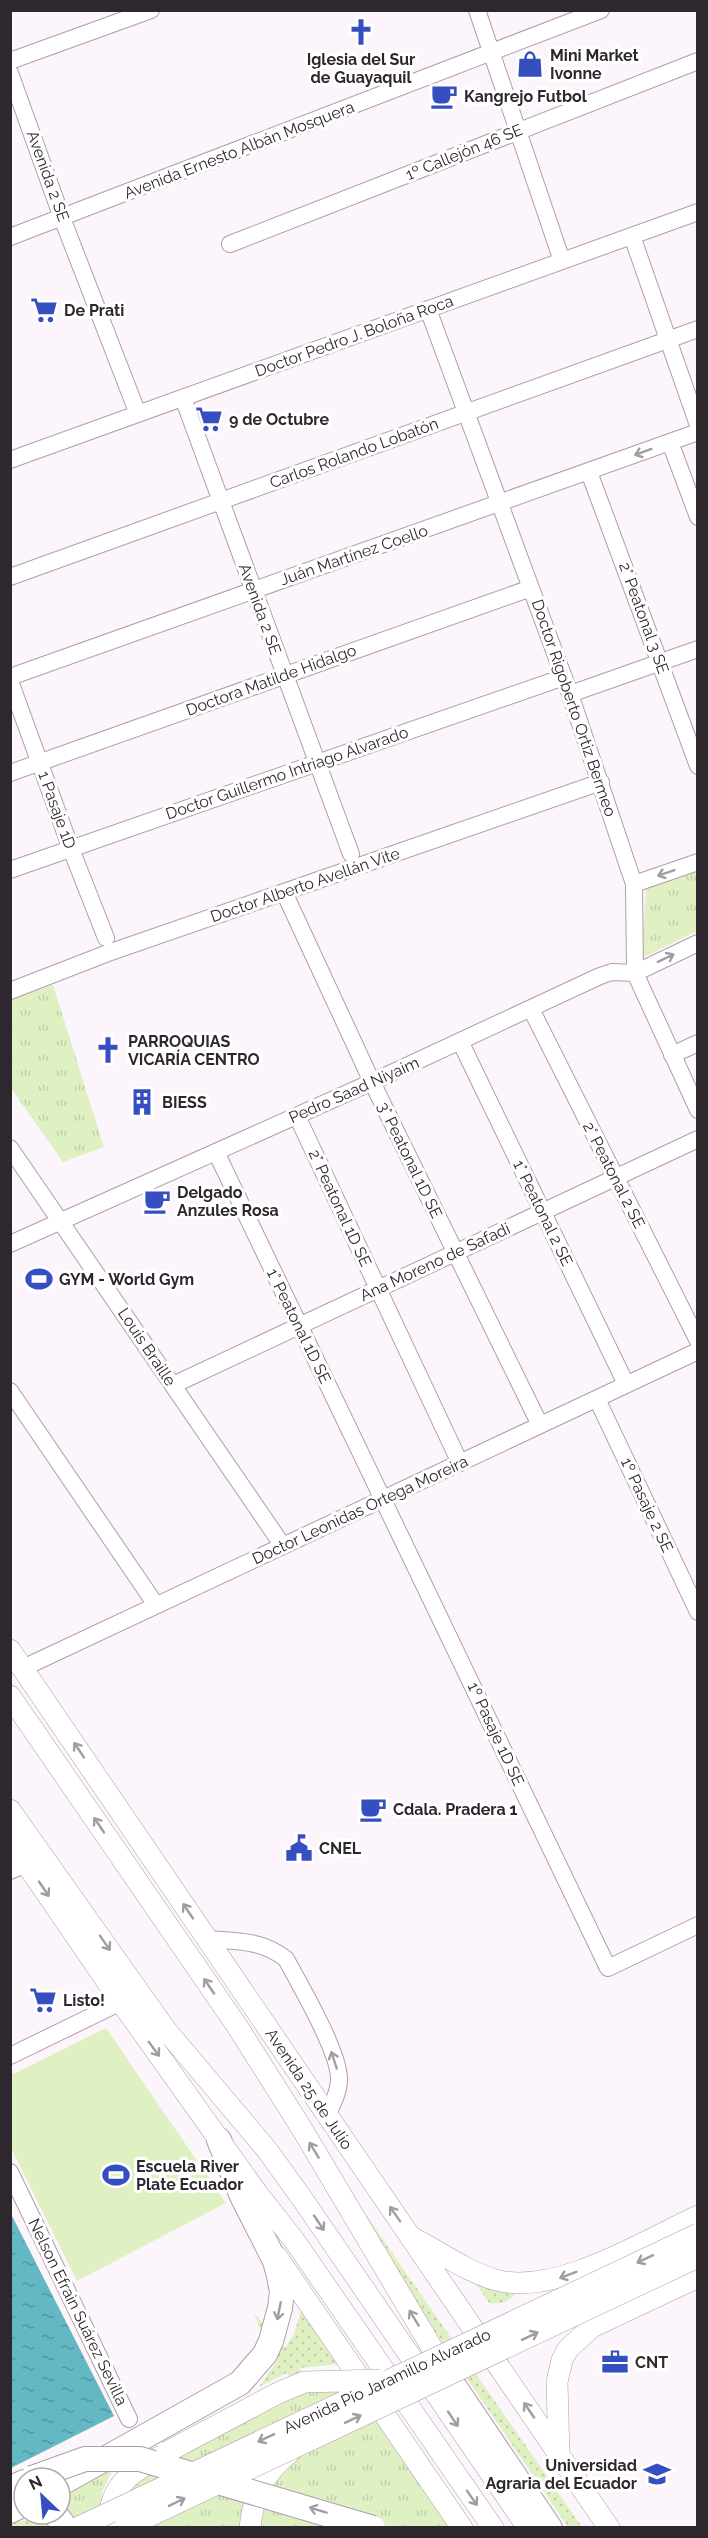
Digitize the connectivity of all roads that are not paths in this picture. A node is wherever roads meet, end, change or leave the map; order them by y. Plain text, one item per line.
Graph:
1 (151, 10) edge
2 (477, 10) edge
3 (601, 10) edge
4 (489, 53) junction
5 (10, 61) edge
6 (698, 61) edge
7 (10, 73) edge
8 (517, 130) junction
9 (698, 212) edge
10 (63, 218) junction
11 (632, 236) junction
12 (10, 237) edge
13 (230, 244) dead end
14 (562, 261) junction
15 (428, 309) junction
16 (698, 329) edge
17 (668, 340) junction
18 (183, 398) junction
19 (466, 413) junction
20 (138, 414) junction
21 (698, 425) edge
22 (698, 432) edge
23 (670, 442) junction
24 (10, 460) edge
25 (589, 472) junction
26 (220, 501) junction
27 (500, 504) junction
28 (698, 517) edge
29 (10, 577) edge
30 (531, 588) junction
31 (254, 591) junction
32 (698, 649) edge
33 (661, 662) junction
34 (284, 676) junction
35 (564, 677) junction
36 (10, 679) edge
37 (570, 694) junction
38 (40, 763) junction
39 (316, 763) junction
40 (698, 766) edge
41 (10, 773) edge
42 (601, 782) junction
43 (71, 849) junction
44 (351, 854) dead end
45 (698, 862) edge
46 (10, 870) edge
47 (634, 884) junction
48 (284, 892) junction
49 (106, 938) dead end
50 (698, 943) edge
51 (635, 973) junction
52 (10, 991) edge
53 (531, 1009) junction
54 (460, 1041) junction
55 (698, 1043) edge
56 (672, 1055) junction
57 (372, 1082) junction
58 (698, 1110) edge
59 (297, 1116) junction
60 (698, 1138) edge
61 (10, 1148) edge
62 (216, 1152) junction
63 (615, 1177) junction
64 (542, 1211) junction
65 (61, 1221) junction
66 (10, 1244) edge
67 (455, 1252) junction
68 (378, 1289) junction
69 (299, 1325) junction
70 (698, 1341) edge
71 (698, 1351) edge
72 (626, 1384) junction
73 (173, 1385) junction
74 (10, 1391) edge
75 (597, 1398) junction
76 (540, 1425) junction
77 (460, 1463) junction
78 (383, 1499) junction
79 (283, 1546) junction
80 (156, 1605) junction
81 (698, 1612) edge
82 (10, 1650) edge
83 (23, 1668) junction
84 (10, 1696) edge
85 (10, 1810) edge
86 (10, 1840) edge
87 (19, 1867) edge
88 (698, 1925) edge
89 (207, 1939) junction
90 (121, 2002) junction
91 (237, 2026) junction
92 (166, 2030) junction
93 (10, 2056) edge
94 (327, 2116) junction
95 (219, 2140) junction
96 (10, 2172) edge
97 (698, 2216) edge
98 (698, 2234) edge
99 (264, 2236) junction
100 (410, 2236) junction
101 (698, 2257) edge
102 (698, 2277) edge
103 (395, 2377) junction
104 (456, 2387) joint
105 (129, 2419) dead end
106 (300, 2444) junction
107 (559, 2455) junction
108 (65, 2466) edge
109 (72, 2477) edge
110 (77, 2528) edge
111 (108, 2528) edge
112 (124, 2528) edge
113 (249, 2528) edge
114 (374, 2528) edge
115 (462, 2528) edge
116 (493, 2528) edge
117 (528, 2528) edge
118 (550, 2528) edge
119 (609, 2528) edge

1 - 5 street
2 - 4 street
3 - 4 street, Avenida Ernesto Albán Mosquera
4 - 8 street
4 - 10 street, Avenida Ernesto Albán Mosquera
6 - 8 street, 1º Callejón 46 SE
7 - 10 street, Avenida 2 SE
8 - 13 street, 1º Callejón 46 SE
8 - 14 street
9 - 11 street, Doctor Pedro J. Boloña Roca
10 - 12 street, Avenida Ernesto Albán Mosquera
10 - 20 street, Avenida 2 SE
11 - 14 street, Doctor Pedro J. Boloña Roca
11 - 17 street
14 - 15 street, Doctor Pedro J. Boloña Roca
15 - 18 street, Doctor Pedro J. Boloña Roca
15 - 19 street, Doctor Rigoberto Ortiz Bermeo
16 - 17 street, Carlos Rolando Lobatón
17 - 19 street, Carlos Rolando Lobatón
17 - 21 street
18 - 20 street, Doctor Pedro J. Boloña Roca
18 - 26 street, Avenida 2 SE
19 - 26 street, Carlos Rolando Lobatón
19 - 27 street, Doctor Rigoberto Ortiz Bermeo
20 - 24 street, Doctor Pedro J. Boloña Roca
22 - 23 street, Juán Martínez Coello
23 -> 25 street, Juán Martínez Coello
23 - 28 street
25 - 27 street, Juán Martínez Coello
25 - 33 street, 2° Peatonal 3 SE
26 - 29 street, Carlos Rolando Lobatón
26 - 31 street, Avenida 2 SE
27 - 30 street, Doctor Rigoberto Ortiz Bermeo
27 - 31 street, Juán Martínez Coello
30 - 34 street, Doctora Matilde Hidalgo
30 - 35 street, Doctor Rigoberto Ortiz Bermeo
31 - 34 street, Avenida 2 SE
31 - 36 street, Juán Martínez Coello
32 - 33 street
33 - 37 street
33 - 40 street, 2° Peatonal 3 SE
34 - 38 street, Doctora Matilde Hidalgo
34 - 39 street, Avenida 2 SE
35 - 37 street, Doctor Rigoberto Ortiz Bermeo
35 - 39 street, Doctor Guillermo Intriago Alvarado
36 - 38 street, 1 Pasaje 1D
37 - 42 street, Doctor Rigoberto Ortiz Bermeo
38 - 41 street, Doctora Matilde Hidalgo
38 - 43 street, 1 Pasaje 1D
39 - 43 street, Doctor Guillermo Intriago Alvarado
39 - 44 street, Avenida 2 SE
42 - 47 street, Doctor Rigoberto Ortiz Bermeo
42 - 48 street, Doctor Alberto Avellán Vite
43 - 46 street, Doctor Guillermo Intriago Alvarado
43 - 49 street, 1 Pasaje 1D
45 -> 47 street
47 - 51 street, Doctor Rigoberto Ortiz Bermeo
48 - 52 street, Doctor Alberto Avellán Vite
48 - 57 street, 3° Peatonal 1D SE
51 -> 50 street, Pedro Saad Niyaim
51 - 53 street, Pedro Saad Niyaim
51 - 56 street, Doctor Rigoberto Ortiz Bermeo
53 - 54 street, Pedro Saad Niyaim
53 - 63 street, 2° Peatonal 2 SE
54 - 57 street, Pedro Saad Niyaim
54 - 64 street, 1° Peatonal 2 SE
55 - 56 street
56 - 58 street, Doctor Rigoberto Ortiz Bermeo
57 - 59 street, Pedro Saad Niyaim
57 - 67 street, 3° Peatonal 1D SE
59 - 62 street, Pedro Saad Niyaim
59 - 68 street, 2° Peatonal 1D SE
60 - 63 street, Ana Moreno de Safadi
61 - 65 street, Louis Braille
62 - 65 street, Pedro Saad Niyaim
62 - 69 street, 1° Peatonal 1D SE
63 - 64 street, Ana Moreno de Safadi
63 - 70 street, 2° Peatonal 2 SE
64 - 67 street, Ana Moreno de Safadi
64 - 72 street, 1° Peatonal 2 SE
65 - 66 street, Pedro Saad Niyaim
65 - 73 street, Louis Braille
67 - 68 street, Ana Moreno de Safadi
67 - 76 street, 3° Peatonal 1D SE
68 - 69 street, Ana Moreno de Safadi
68 - 77 street, 2° Peatonal 1D SE
69 - 73 street, Ana Moreno de Safadi
69 - 78 street, 1° Peatonal 1D SE
71 - 72 street, Doctor Leonidas Ortega Moreira
72 - 75 street, Doctor Leonidas Ortega Moreira
73 - 79 street, Louis Braille
74 - 80 street
75 - 76 street, Doctor Leonidas Ortega Moreira
75 - 81 street, 1º Pasaje 2 SE
76 - 77 street, Doctor Leonidas Ortega Moreira
77 - 78 street, Doctor Leonidas Ortega Moreira
78 - 79 street, Doctor Leonidas Ortega Moreira
78 - 88 street, 1º Pasaje 1D SE
79 - 80 street, Doctor Leonidas Ortega Moreira
80 - 83 street, Doctor Leonidas Ortega Moreira
82 - 83 main road, Avenida 25 de Julio
89 -> 83 main road, Avenida 25 de Julio
91 -> 84 main road, Avenida 25 de Julio
85 -> 92 main road
86 - 87 main road
87 -> 90 main road
89 - 94 main road, Avenida 25 de Julio
94 -> 89 street
90 - 93 street
90 -> 95 main road
91 - 94 main road
104 -> 91 main road, Avenida 25 de Julio
92 - 95 main road
92 -> 117 main road
100 -> 94 main road, Avenida 25 de Julio
95 - 99 highway
95 -> 116 main road
96 - 105 street, Nelson Efraìn Suárez Sevilla
97 -> 100 main road
98 -> 103 main road, Avenida Pío Jaramillo Alvarado, bridge
99 -> 109 highway
99 - 115 main road
107 -> 100 main road, Avenida 25 de Julio
106 -> 101 main road, Avenida Pío Jaramillo Alvarado, bridge
102 - 107 main road
103 -> 110 main road, Avenida Pío Jaramillo Alvarado, bridge
103 - 111 main road, bridge
104 - 118 highway
112 -> 106 main road, Avenida Pío Jaramillo Alvarado, bridge
106 - 113 main road, bridge
107 - 119 main road, Avenida 25 de Julio
114 -> 108 highway, bridge

